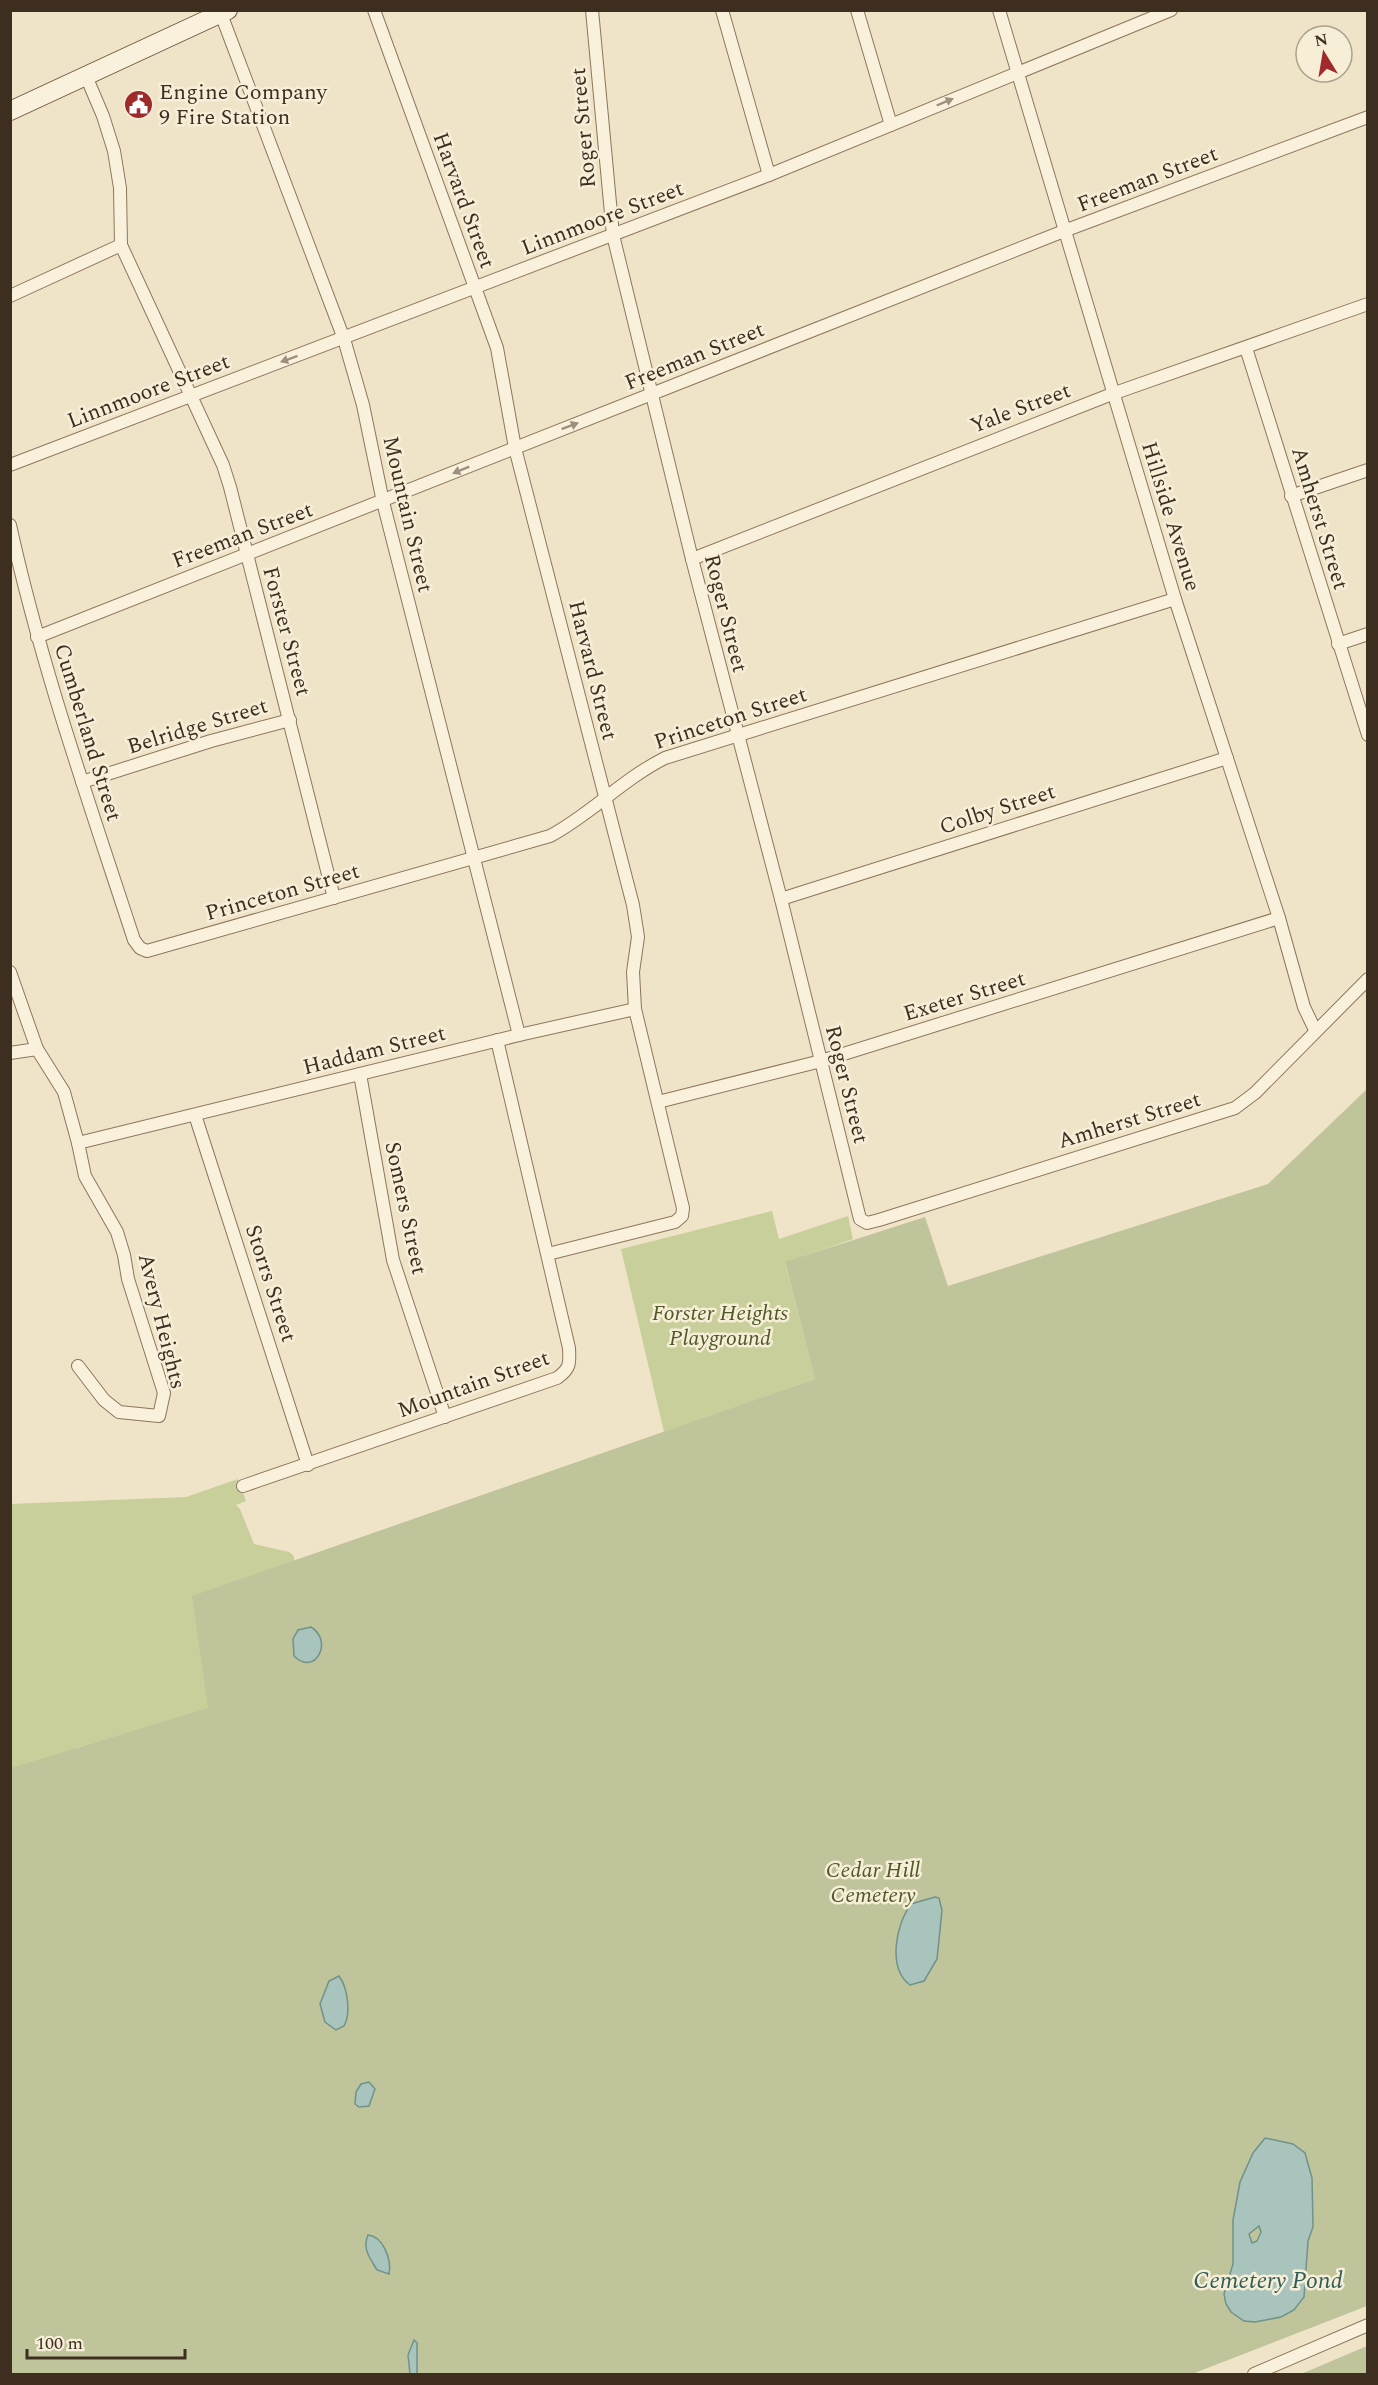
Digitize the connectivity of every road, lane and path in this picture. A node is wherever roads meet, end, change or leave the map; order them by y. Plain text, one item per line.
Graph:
1 (374, 10) edge
2 (592, 10) edge
3 (722, 10) edge
4 (857, 10) edge
5 (999, 10) edge
6 (1171, 10) edge
7 (224, 12) edge
8 (1017, 72) junction
9 (86, 76) junction
10 (10, 111) edge
11 (1368, 117) edge
12 (891, 125) junction
13 (769, 175) junction
14 (1064, 231) junction
15 (613, 235) junction
16 (121, 245) junction
17 (475, 289) junction
18 (10, 296) edge
19 (1368, 304) edge
20 (344, 339) junction
21 (1245, 348) junction
22 (653, 394) junction
23 (1112, 394) junction
24 (190, 396) junction
25 (515, 448) junction
26 (10, 465) edge
27 (1368, 470) edge
28 (1291, 496) junction
29 (382, 502) junction
30 (10, 525) edge
31 (246, 555) junction
32 (692, 559) junction
33 (1175, 598) junction
34 (1368, 634) edge
35 (37, 637) junction
36 (1338, 644) junction
37 (290, 720) junction
38 (737, 735) junction
39 (1368, 735) edge
40 (1227, 758) junction
41 (82, 782) junction
42 (605, 797) junction
43 (473, 858) junction
44 (334, 898) junction
45 (781, 899) junction
46 (1279, 918) junction
47 (140, 948) joint
48 (10, 972) edge
49 (1368, 979) edge
50 (635, 1009) junction
51 (1315, 1030) junction
52 (519, 1035) junction
53 (497, 1040) junction
54 (37, 1049) junction
55 (10, 1053) edge
56 (821, 1061) junction
57 (360, 1074) junction
58 (658, 1102) junction
59 (195, 1115) junction
60 (78, 1143) junction
61 (860, 1219) joint
62 (548, 1254) junction
63 (78, 1366) dead end
64 (445, 1417) junction
65 (308, 1465) junction
66 (243, 1486) dead end
67 (1368, 2325) edge
68 (1254, 2374) edge

1 - 17 street, Harvard Street
2 - 15 street, Roger Street
3 - 13 street
4 - 12 street
5 - 8 street, Hillside Avenue
6 - 8 street, Linnmoore Street
7 - 9 main road
7 - 20 street, Mountain Street
12 -> 8 street, Linnmoore Street
8 - 14 street, Hillside Avenue
9 - 10 main road
9 - 16 street, Forster Street
11 - 14 street, Freeman Street
12 - 13 street, Linnmoore Street
13 - 15 street, Linnmoore Street
14 - 22 street, Freeman Street
14 - 23 street, Hillside Avenue
15 - 17 street, Linnmoore Street
15 - 22 street, Roger Street
16 - 18 street
16 - 24 street, Forster Street
17 - 20 street, Linnmoore Street
17 - 25 street, Harvard Street
19 - 21 street, Yale Street
20 -> 24 street, Linnmoore Street
20 - 29 street, Mountain Street
21 - 23 street, Yale Street
21 - 28 street, Amherst Street
25 -> 22 street, Freeman Street
22 - 32 street, Roger Street
23 - 32 street, Yale Street
23 - 33 street, Hillside Avenue
24 - 26 street, Linnmoore Street
24 - 31 street, Forster Street
25 -> 29 street, Freeman Street
25 - 42 street, Harvard Street
27 - 28 street
28 - 36 street, Amherst Street
29 - 31 street, Freeman Street
29 - 43 street, Mountain Street
30 - 35 street, Cumberland Street
31 - 35 street, Freeman Street
31 - 37 street, Forster Street
32 - 38 street, Roger Street
33 - 38 street, Princeton Street
33 - 40 street, Hillside Avenue
34 - 36 street
35 - 41 street, Cumberland Street
36 - 39 street, Amherst Street
37 - 41 street, Belridge Street
37 - 44 street, Forster Street
38 - 42 street, Princeton Street
38 - 45 street, Roger Street
40 - 45 street, Colby Street
40 - 46 street, Hillside Avenue
41 - 47 street, Cumberland Street
42 - 43 street, Princeton Street
42 - 50 street, Harvard Street
43 - 44 street, Princeton Street
43 - 52 street, Mountain Street
44 - 47 street, Princeton Street
45 - 56 street, Roger Street
46 - 51 street, Hillside Avenue
46 - 56 street, Exeter Street
48 - 54 street, Avery Heights
49 - 51 street, Amherst Street
50 - 52 street, Haddam Street
50 - 58 street, Harvard Street
51 - 61 street, Amherst Street
52 - 53 street, Haddam Street
53 - 57 street, Haddam Street
53 - 62 street, Mountain Street
54 - 55 street
54 - 60 street, Avery Heights
56 - 58 street, Exeter Street
56 - 61 street, Roger Street
57 - 59 street, Haddam Street
57 - 64 street, Somers Street
58 - 62 street, Harvard Street
59 - 60 street, Haddam Street
59 - 65 street, Storrs Street
60 - 63 street, Avery Heights
62 - 64 street, Mountain Street
64 - 65 street, Mountain Street
65 - 66 street, Mountain Street
67 - 68 street

